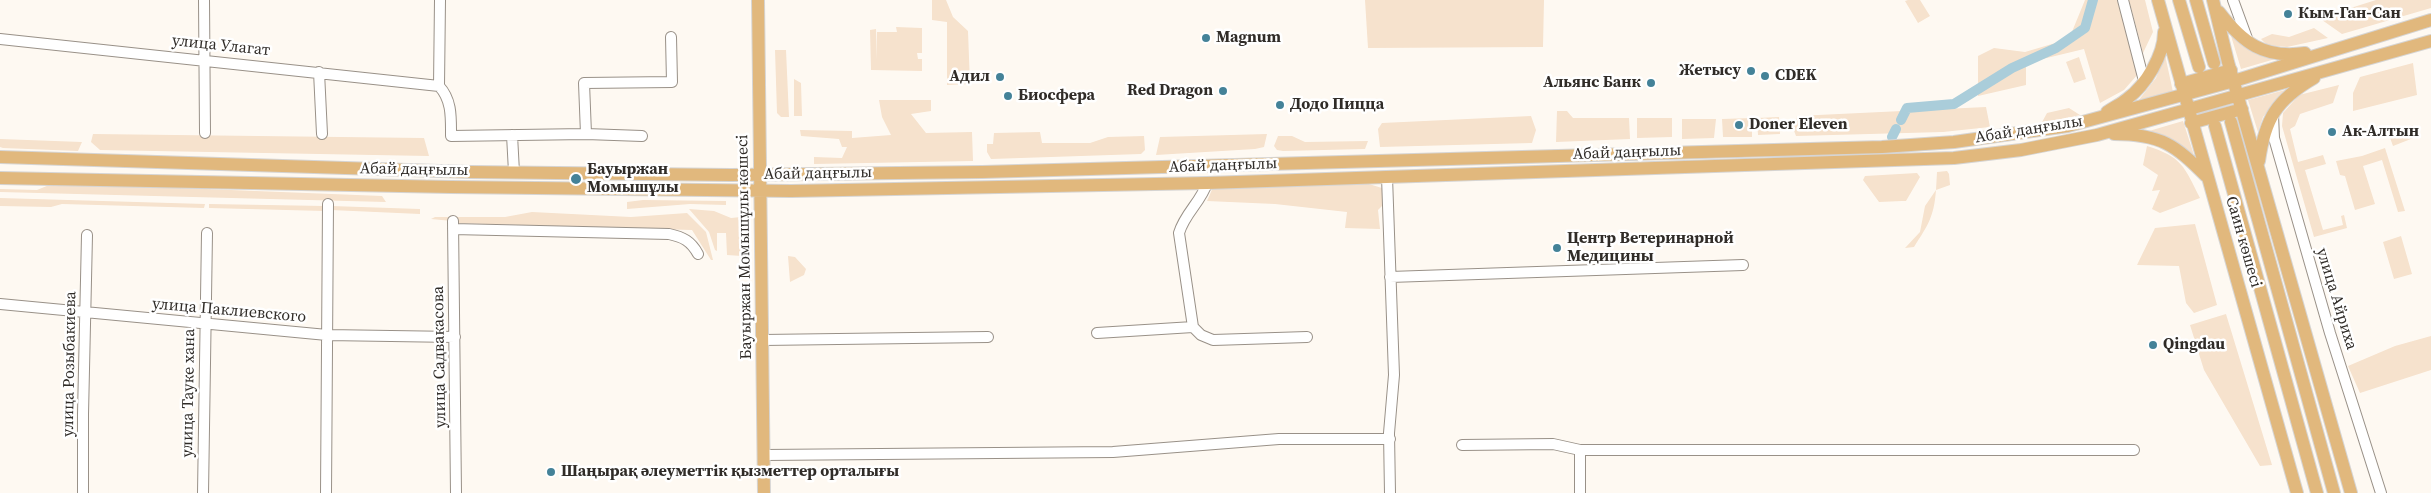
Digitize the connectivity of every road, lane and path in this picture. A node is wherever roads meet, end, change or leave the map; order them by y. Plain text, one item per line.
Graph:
1 (204, 0) edge
2 (440, 0) edge
3 (758, 0) edge
4 (2123, 0) edge
5 (2158, 0) edge
6 (2180, 0) edge
7 (2196, 0) edge
8 (2233, 0) edge
9 (2214, 3) edge
10 (2431, 20) edge
11 (2164, 22) junction
12 (670, 37) dead end
13 (0, 39) edge
14 (2431, 41) edge
15 (2248, 43) junction
16 (2338, 48) junction
17 (204, 59) junction
18 (2214, 63) dead end
19 (2199, 67) dead end
20 (319, 72) junction
21 (2326, 72) junction
22 (2232, 75) junction
23 (2144, 81) junction
24 (439, 86) junction
25 (2182, 89) junction
26 (2238, 95) junction
27 (2242, 108) junction
28 (2188, 110) junction
29 (2272, 112) junction
30 (2096, 119) junction
31 (2231, 122) dead end
32 (2192, 123) junction
33 (2215, 126) dead end
34 (205, 132) dead end
35 (322, 134) dead end
36 (586, 134) junction
37 (512, 135) junction
38 (2097, 135) junction
39 (642, 136) dead end
40 (0, 157) edge
41 (2259, 166) junction
42 (514, 172) junction
43 (761, 174) junction
44 (1387, 177) junction
45 (2207, 177) junction
46 (0, 178) edge
47 (1207, 183) junction
48 (761, 191) junction
49 (328, 204) dead end
50 (207, 233) dead end
51 (87, 235) dead end
52 (698, 254) dead end
53 (1743, 265) dead end
54 (1390, 277) junction
55 (0, 304) edge
56 (86, 314) junction
57 (206, 324) junction
58 (1193, 327) junction
59 (1096, 333) dead end
60 (327, 335) junction
61 (455, 337) junction
62 (988, 337) dead end
63 (1307, 338) dead end
64 (763, 340) junction
65 (1390, 439) junction
66 (1462, 445) dead end
67 (1580, 450) junction
68 (2134, 450) dead end
69 (764, 455) junction
70 (83, 493) edge
71 (203, 493) edge
72 (326, 493) edge
73 (456, 493) edge
74 (764, 493) edge
75 (1390, 493) edge
76 (1580, 493) edge
77 (2297, 493) edge
78 (2317, 493) edge
79 (2334, 493) edge
80 (2351, 493) edge
81 (2381, 493) edge

1 - 17 street
2 - 24 street
3 - 43 main road, Бауыржан Момышұлы көшесі
4 - 23 street
5 - 11 main road, Саин көшесі
6 - 19 main road
7 - 18 main road
8 - 15 street
9 - 15 main road
9 - 22 main road
10 - 16 main road
11 - 23 main road
11 - 25 main road, Саин көшесі
12 - 36 street
13 - 17 street, улица Улагат
14 - 21 main road, Абай даңғылы
15 - 16 main road
16 - 22 main road
17 - 20 street, улица Улагат
17 - 34 street
20 - 24 street, улица Улагат
20 - 35 street
21 - 26 main road, Абай даңғылы
21 - 29 main road
22 - 25 main road, Абай даңғылы
22 - 26 main road
23 - 30 main road
24 - 37 street
25 - 28 main road, Саин көшесі
25 - 30 main road, Абай даңғылы
26 - 27 main road
26 - 28 main road, Абай даңғылы
27 - 32 main road
27 - 41 main road
28 - 32 main road, Саин көшесі
28 - 38 main road, Абай даңғылы
29 - 41 main road
29 - 81 street, улица Айриха
30 - 43 main road, Абай даңғылы
31 - 79 main road, Саин көшесі
32 - 45 main road, Саин көшесі
33 - 78 main road, Саин көшесі
36 - 37 street
36 - 39 street
37 - 42 street
38 - 44 main road, Абай даңғылы
38 - 45 main road
40 - 42 main road, Абай даңғылы
41 - 80 main road
42 - 43 main road, Абай даңғылы
43 - 48 main road, Бауыржан Момышұлы көшесі
44 - 47 main road, Абай даңғылы
44 - 54 street
45 - 77 main road, Саин көшесі
46 - 48 main road, Абай даңғылы
47 - 48 main road, Абай даңғылы
47 - 58 street
48 - 64 main road, Бауыржан Момышұлы көшесі
49 - 60 street
50 - 57 street, улица Тауке хана
51 - 56 street, улица Розыбакиева
52 - 61 street, улица Садвакасова
53 - 54 street
54 - 65 street
55 - 56 street, улица Паклиевского
56 - 57 street, улица Паклиевского
56 - 70 street, улица Розыбакиева
57 - 60 street, улица Паклиевского
57 - 71 street, улица Тауке хана
58 - 59 street
58 - 63 street
60 - 61 street, улица Паклиевского
60 - 72 street
61 - 73 street, улица Садвакасова
62 - 64 street
64 - 69 main road, Бауыржан Момышұлы көшесі
65 - 69 street
65 - 75 street
66 - 67 street
67 - 68 street
67 - 76 street
69 - 74 main road, Бауыржан Момышұлы көшесі

